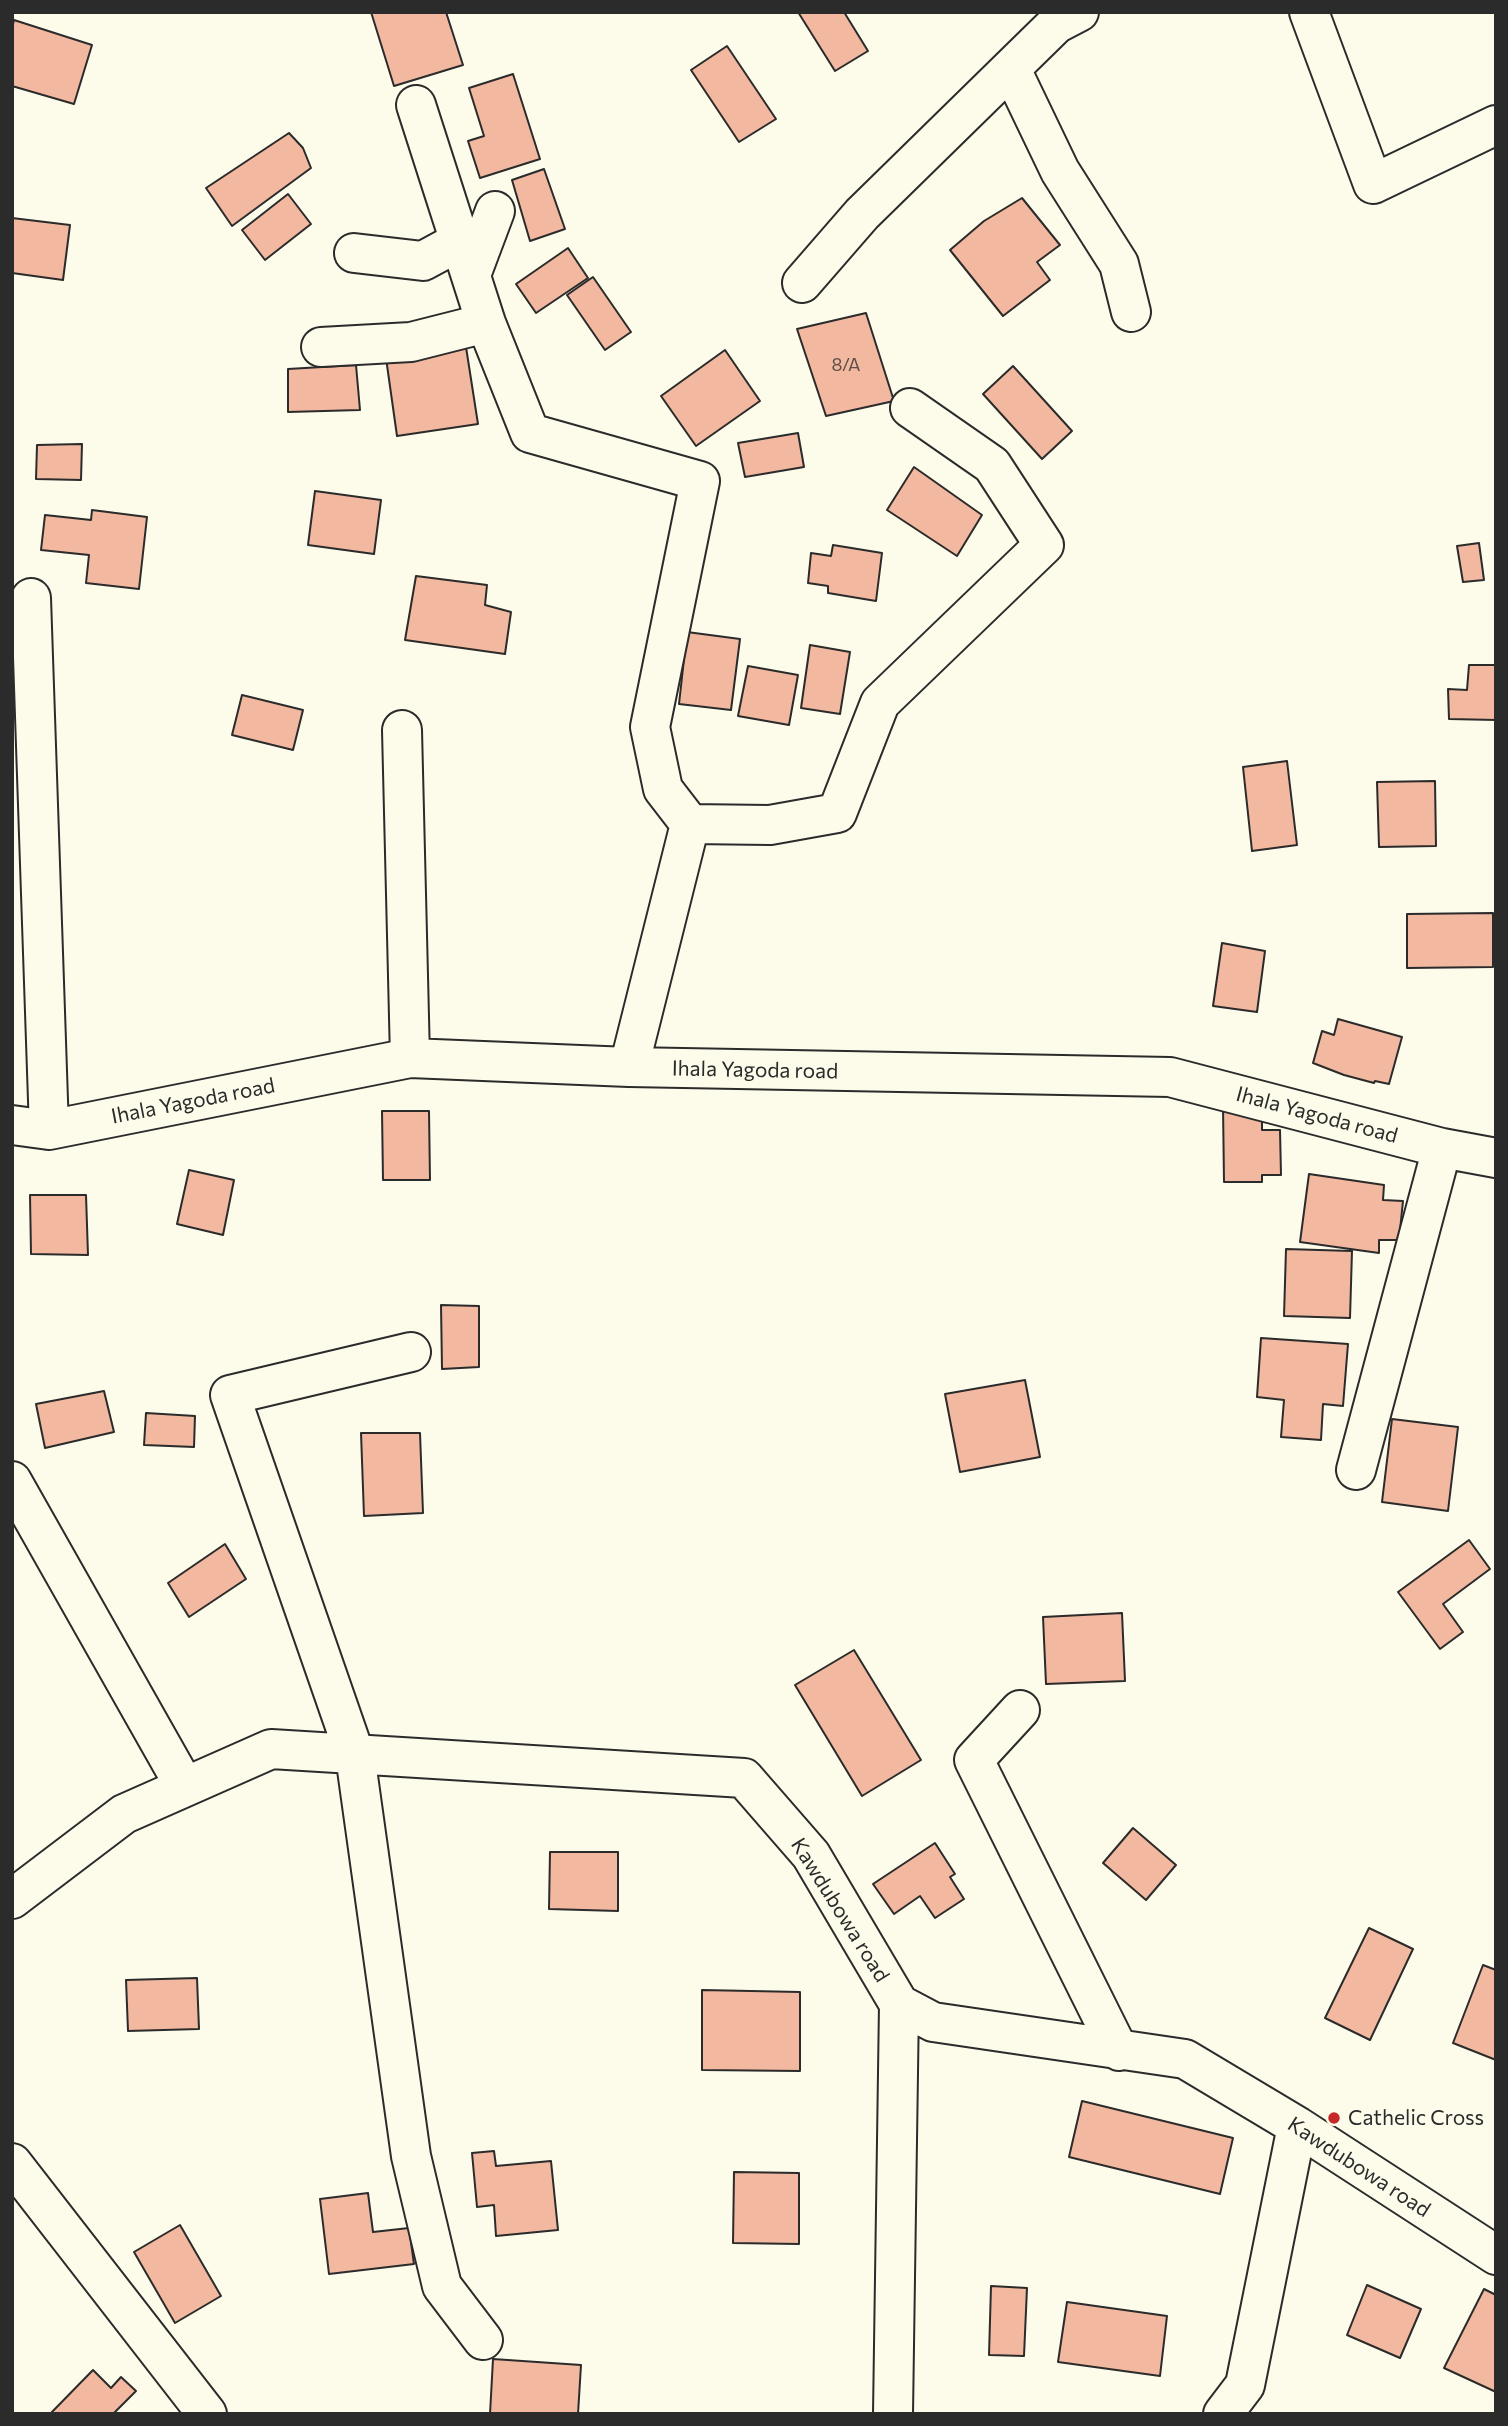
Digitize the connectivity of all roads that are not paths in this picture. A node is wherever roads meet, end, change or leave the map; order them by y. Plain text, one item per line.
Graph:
1 (1079, 12) edge
2 (1309, 12) edge
3 (1011, 69) junction
4 (416, 106) dead end
5 (1496, 125) edge
6 (495, 211) dead end
7 (354, 253) dead end
8 (465, 258) junction
9 (802, 283) dead end
10 (1131, 312) dead end
11 (486, 323) junction
12 (321, 347) dead end
13 (910, 408) dead end
14 (31, 597) dead end
15 (402, 730) dead end
16 (690, 824) junction
17 (410, 1058) junction
18 (629, 1067) junction
19 (31, 1128) edge
20 (1442, 1148) junction
21 (1496, 1158) edge
22 (411, 1352) dead end
23 (1356, 1471) dead end
24 (12, 1481) edge
25 (1020, 1710) dead end
26 (355, 1755) junction
27 (186, 1787) junction
28 (12, 1899) edge
29 (899, 2004) junction
30 (1119, 2050) junction
31 (1297, 2126) junction
32 (12, 2163) edge
33 (1496, 2255) edge
34 (483, 2340) dead end
35 (206, 2414) edge
36 (892, 2414) edge
37 (1223, 2414) edge

1 - 3 street
2 - 5 street
3 - 9 street
3 - 10 street
4 - 8 street
6 - 8 street
7 - 8 street
8 - 11 street
11 - 12 street
11 - 16 street
13 - 16 street
14 - 19 street
15 - 17 street
16 - 18 street
17 - 18 street, Ihala Yagoda road
17 - 19 street, Ihala Yagoda road
18 - 20 street, Ihala Yagoda road
20 - 21 street, Ihala Yagoda road
20 - 23 street
22 - 26 street
24 - 27 street
25 - 30 street
26 - 27 street, Kawdubowa road
26 - 29 street, Kawdubowa road
26 - 34 street
27 - 28 street, Kawdubowa road
29 - 30 street, Kawdubowa road
29 - 36 street
30 - 31 street, Kawdubowa road
31 - 33 street, Kawdubowa road
31 - 37 street
32 - 35 street

